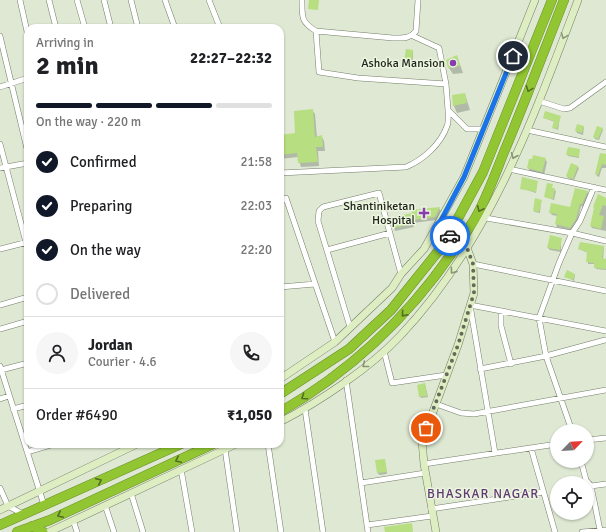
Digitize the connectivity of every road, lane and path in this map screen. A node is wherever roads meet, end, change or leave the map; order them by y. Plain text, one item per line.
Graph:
1 (20, 0) edge
2 (49, 0) edge
3 (77, 0) edge
4 (104, 0) edge
5 (131, 0) edge
6 (165, 0) edge
7 (209, 0) edge
8 (302, 0) edge
9 (418, 0) edge
10 (536, 0) edge
11 (552, 0) edge
12 (564, 0) edge
13 (578, 0) edge
14 (25, 24) edge
15 (55, 24) edge
16 (83, 24) edge
17 (110, 24) edge
18 (137, 24) edge
19 (174, 24) edge
20 (218, 24) edge
21 (316, 31) junction
22 (0, 36) edge
23 (413, 36) junction
24 (24, 79) edge
25 (606, 82) edge
26 (11, 84) junction
27 (446, 84) junction
28 (0, 87) edge
29 (539, 102) junction
30 (448, 110) junction
31 (482, 129) junction
32 (527, 130) junction
33 (24, 136) edge
34 (0, 144) edge
35 (606, 147) edge
36 (24, 164) edge
37 (6, 167) junction
38 (0, 168) edge
39 (509, 169) junction
40 (284, 173) edge
41 (594, 187) junction
42 (606, 190) edge
43 (284, 199) edge
44 (486, 218) junction
45 (437, 228) junction
46 (24, 231) edge
47 (390, 233) junction
48 (572, 233) junction
49 (449, 235) junction
50 (606, 241) edge
51 (459, 242) junction
52 (24, 243) edge
53 (467, 248) junction
54 (0, 249) edge
55 (327, 250) junction
56 (473, 264) junction
57 (401, 274) junction
58 (552, 281) junction
59 (315, 284) junction
60 (284, 287) edge
61 (606, 291) edge
62 (24, 298) edge
63 (0, 305) edge
64 (470, 305) junction
65 (501, 311) junction
66 (538, 318) junction
67 (24, 321) edge
68 (350, 327) junction
69 (0, 329) edge
70 (606, 332) edge
71 (605, 340) dead end
72 (335, 342) junction
73 (384, 351) junction
74 (546, 356) junction
75 (24, 364) edge
76 (511, 364) junction
77 (1, 368) edge
78 (480, 369) junction
79 (446, 375) junction
80 (284, 377) edge
81 (346, 380) junction
82 (606, 390) edge
83 (284, 391) edge
84 (10, 396) junction
85 (561, 398) junction
86 (0, 399) edge
87 (436, 404) junction
88 (24, 406) edge
89 (14, 409) junction
90 (284, 409) edge
91 (306, 409) junction
92 (487, 413) junction
93 (284, 420) edge
94 (570, 424) edge
95 (606, 438) edge
96 (594, 439) edge
97 (24, 442) edge
98 (550, 445) edge
99 (26, 448) edge
100 (40, 448) edge
101 (128, 448) edge
102 (172, 448) edge
103 (204, 448) edge
104 (269, 448) edge
105 (531, 448) junction
106 (225, 449) joint
107 (27, 452) junction
108 (495, 453) junction
109 (424, 464) junction
110 (181, 469) junction
111 (425, 473) junction
112 (361, 483) junction
113 (606, 484) edge
114 (594, 486) edge
115 (0, 488) edge
116 (39, 491) junction
117 (543, 492) junction
118 (130, 493) junction
119 (594, 497) edge
120 (44, 505) junction
121 (105, 505) junction
122 (8, 506) junction
123 (0, 510) edge
124 (431, 512) junction
125 (24, 515) junction
126 (73, 520) junction
127 (2, 524) edge
128 (367, 525) junction
129 (32, 526) junction
130 (603, 530) edge
131 (17, 532) edge
132 (43, 532) edge
133 (49, 532) edge
134 (77, 532) edge
135 (114, 532) edge
136 (143, 532) edge
137 (192, 532) edge
138 (237, 532) edge
139 (281, 532) edge
140 (323, 532) edge
141 (368, 532) edge
142 (436, 532) edge
143 (555, 532) edge
144 (582, 532) edge

1 - 14 street
2 - 15 street
3 - 16 street
4 - 17 street
5 - 18 street
6 - 19 street
7 - 20 street
8 - 21 street
9 - 23 street
10 - 31 street
11 - 49 highway
12 -> 51 highway
13 -> 29 street
21 - 23 street
21 - 27 street
22 - 26 street
23 - 27 street
24 - 26 street
25 - 29 street
26 - 28 street
26 - 33 street
27 - 30 street
29 - 32 street
30 - 31 street
30 - 40 street
31 - 45 street
32 - 35 street
32 -> 39 street
34 - 37 street
36 - 37 street
37 - 38 street
37 - 46 street
39 - 41 street
39 - 44 street
41 - 42 street
41 - 48 street
43 - 59 street
44 - 48 street
44 - 53 street
45 - 49 street
45 - 57 street
47 - 55 street
47 - 55 street
47 - 57 street
48 - 50 street
48 - 58 street
49 - 51 street
49 - 83 highway
51 - 53 street
51 -> 90 highway
52 - 54 street
53 - 56 street
53 -> 73 street
55 - 68 street
56 - 58 street
56 - 64 street
57 - 68 street
58 - 61 street
58 - 66 street
59 - 60 street
59 - 72 street
62 - 63 street
64 - 65 street
64 - 78 street
64 - 79 street
65 - 66 street
65 - 76 street
66 - 70 street
66 - 74 street
67 - 69 street
68 - 72 street
71 - 74 street
72 - 80 street
73 - 79 street
73 -> 81 street
74 - 76 street
74 - 85 street
75 - 77 street
76 - 78 street
77 - 84 street
78 - 92 street
79 - 87 street
81 - 91 street
81 - 112 street
82 - 85 street
84 - 86 street
84 - 89 street
85 - 92 street
85 - 94 street
87 - 92 street
87 - 109 street
88 - 89 street
89 - 97 street
91 - 93 street
91 - 140 street
92 - 108 street
95 - 96 street
98 - 105 street
99 - 107 street
100 - 107 street
101 - 116 street
120 -> 102 highway
103 -> 129 highway
104 - 139 street
105 - 108 street
105 - 117 street
106 - 110 street
106 - 138 street
107 - 116 street
108 - 109 street
109 - 111 street
110 - 118 street
110 - 137 street
111 - 112 street
111 - 124 street
112 - 128 street
113 - 114 street
115 - 122 street
116 - 120 street
116 - 122 street
117 - 124 street
117 - 143 street
118 - 121 street
118 - 136 street
119 - 130 street
120 - 125 highway
121 - 126 street
121 - 135 street
122 - 123 street
122 - 125 street
124 - 128 street
124 - 142 street
125 - 127 highway
126 - 133 street
126 - 134 street
128 - 141 street
129 - 131 highway
129 - 132 highway
130 - 144 street

